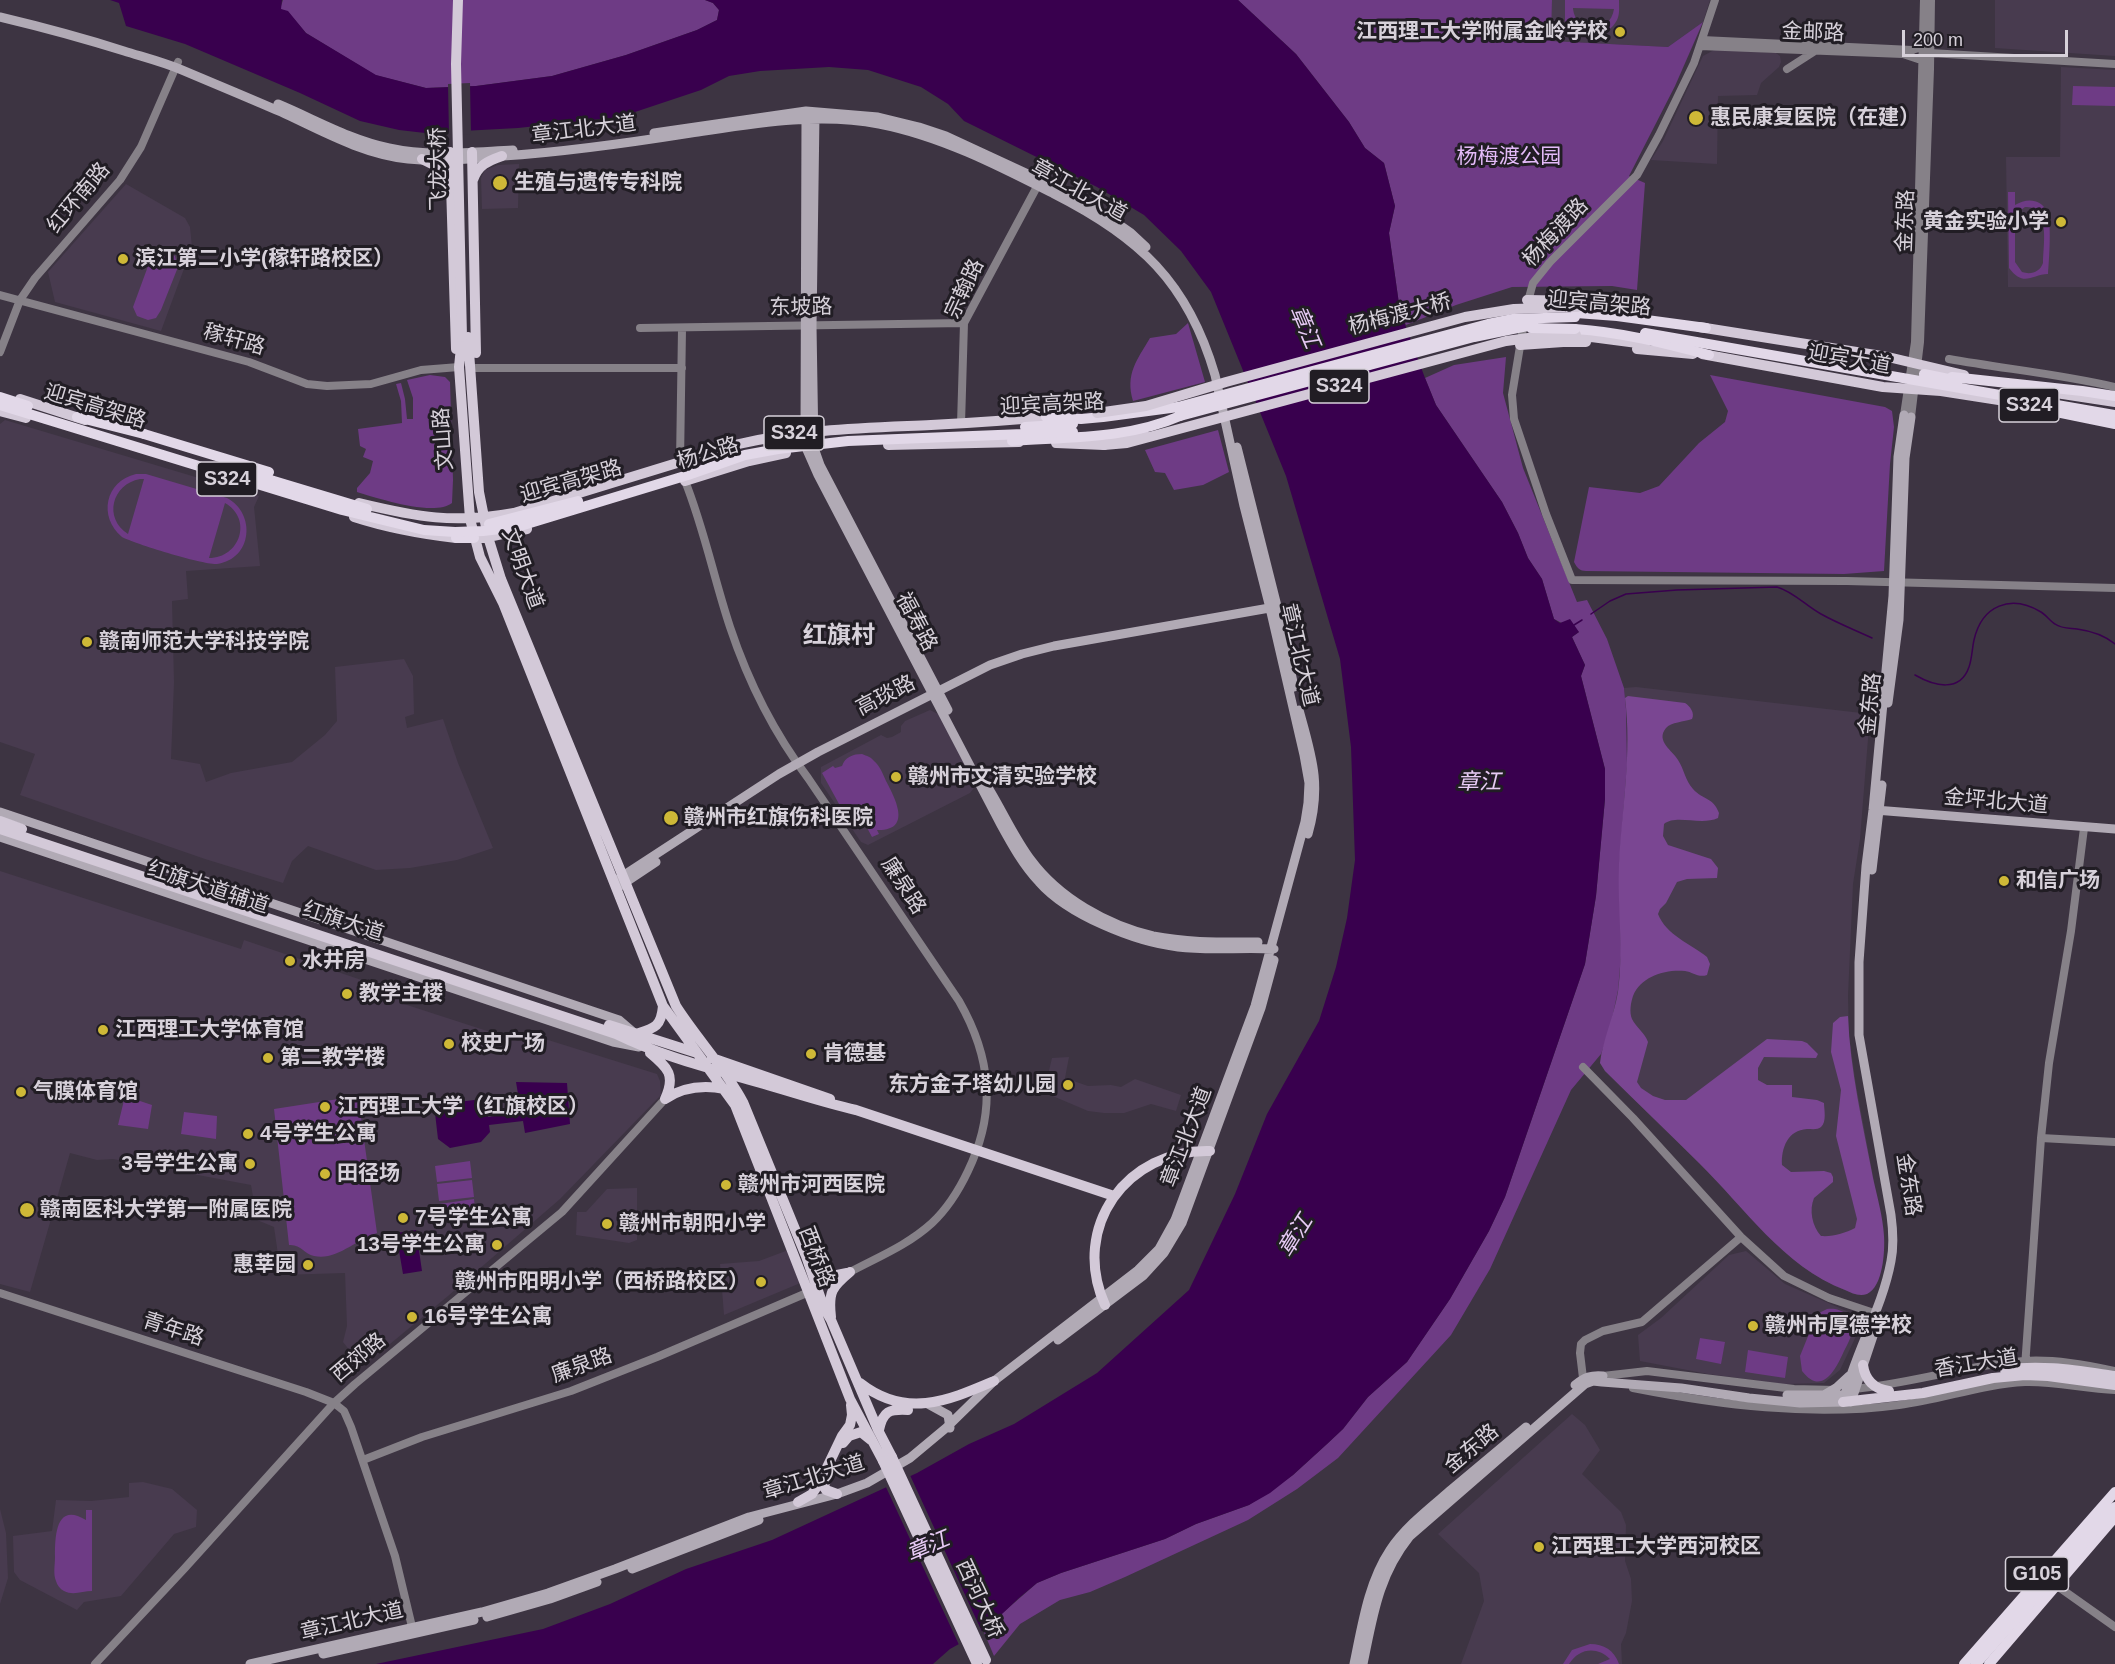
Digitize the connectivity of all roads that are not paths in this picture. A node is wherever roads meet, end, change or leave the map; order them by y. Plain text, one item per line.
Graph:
1 (458, 0) edge
2 (465, 0) edge
3 (1715, 0) edge
4 (1924, 0) edge
5 (1931, 0) edge
6 (0, 11) edge
7 (0, 17) edge
8 (1701, 43) junction
9 (1923, 47) junction
10 (1783, 50) junction
11 (1815, 51) junction
12 (1930, 53) junction
13 (1924, 61) junction
14 (2115, 64) edge
15 (177, 65) junction
16 (811, 115) junction
17 (472, 155) junction
18 (450, 156) junction
19 (502, 156) junction
20 (422, 159) junction
21 (473, 180) junction
22 (451, 183) junction
23 (1039, 183) junction
24 (0, 295) edge
25 (20, 300) junction
26 (1527, 300) junction
27 (1638, 314) junction
28 (1576, 321) junction
29 (964, 322) junction
30 (1513, 323) junction
31 (809, 326) junction
32 (640, 328) dead end
33 (1706, 328) junction
34 (682, 329) junction
35 (1646, 330) junction
36 (465, 337) junction
37 (1520, 345) junction
38 (0, 352) edge
39 (1709, 355) junction
40 (1949, 360) dead end
41 (1914, 366) junction
42 (459, 367) junction
43 (476, 368) junction
44 (682, 368) junction
45 (1941, 385) junction
46 (472, 386) junction
47 (2115, 387) edge
48 (1911, 389) junction
49 (0, 392) edge
50 (2115, 396) edge
51 (0, 397) edge
52 (2115, 402) edge
53 (0, 405) edge
54 (2115, 410) edge
55 (0, 411) edge
56 (1179, 412) junction
57 (1226, 413) junction
58 (2115, 415) edge
59 (1907, 416) joint
60 (77, 417) junction
61 (962, 424) junction
62 (2115, 426) edge
63 (1073, 428) junction
64 (1103, 429) junction
65 (809, 431) junction
66 (1012, 441) junction
67 (811, 449) junction
68 (680, 462) junction
69 (686, 481) junction
70 (387, 516) junction
71 (484, 518) junction
72 (470, 519) junction
73 (488, 537) junction
74 (456, 538) joint
75 (474, 538) junction
76 (1897, 583) junction
77 (2115, 588) edge
78 (1274, 610) junction
79 (936, 694) junction
80 (799, 766) junction
81 (1877, 810) junction
82 (0, 812) edge
83 (0, 821) edge
84 (2084, 828) junction
85 (0, 829) edge
86 (2115, 829) edge
87 (0, 837) edge
88 (619, 882) junction
89 (1275, 946) junction
90 (663, 1006) junction
91 (635, 1034) junction
92 (646, 1048) junction
93 (698, 1053) junction
94 (711, 1063) junction
95 (1583, 1067) dead end
96 (724, 1073) junction
97 (764, 1084) junction
98 (725, 1089) junction
99 (665, 1099) junction
100 (744, 1102) junction
101 (856, 1110) junction
102 (2041, 1138) junction
103 (2115, 1142) edge
104 (978, 1151) junction
105 (1206, 1151) junction
106 (1114, 1196) junction
107 (1741, 1236) junction
108 (806, 1256) junction
109 (850, 1272) junction
110 (809, 1292) junction
111 (0, 1293) edge
112 (1103, 1301) junction
113 (1877, 1315) junction
114 (831, 1320) junction
115 (2025, 1364) junction
116 (1858, 1367) junction
117 (2115, 1371) edge
118 (2115, 1376) edge
119 (1583, 1378) junction
120 (1602, 1379) junction
121 (857, 1381) junction
122 (996, 1383) junction
123 (2115, 1385) edge
124 (1875, 1387) junction
125 (1834, 1390) junction
126 (2115, 1390) edge
127 (985, 1391) junction
128 (1889, 1391) junction
129 (1821, 1396) junction
130 (1849, 1396) junction
131 (850, 1399) junction
132 (334, 1403) junction
133 (932, 1407) junction
134 (948, 1428) junction
135 (878, 1430) junction
136 (873, 1441) junction
137 (888, 1459) junction
138 (363, 1460) junction
139 (2115, 1484) edge
140 (2115, 1492) edge
141 (837, 1494) junction
142 (798, 1502) junction
143 (2115, 1507) edge
144 (2115, 1517) edge
145 (2036, 1576) junction
146 (2058, 1585) junction
147 (2115, 1627) edge
148 (413, 1630) junction
149 (982, 1663) edge
150 (95, 1664) edge
151 (250, 1664) edge
152 (278, 1664) edge
153 (1354, 1664) edge
154 (1363, 1664) edge
155 (1958, 1664) edge
156 (1964, 1664) edge
157 (1976, 1664) edge
158 (1989, 1664) edge

1 - 36 main road, 飞龙大桥, bridge
2 - 36 main road, 飞龙大桥
3 - 8 street, 杨梅渡路
4 - 9 street, 金东路
5 - 12 street, 金东路
6 - 15 main road, 章江北大道
7 - 15 main road, 章江北大道
8 - 9 street, 金邮路
8 - 10 street, 金邮路
8 - 26 street, 杨梅渡路
9 - 13 street, 金东路
10 - 11 street, 金邮路
10 - 11 street
11 - 13 street, 金邮路
12 - 14 street
12 - 41 street, 金东路
13 - 41 street, 金东路
15 - 18 main road, 章江北大道
15 - 20 main road, 章江北大道
15 - 25 street, 红环南路
16 - 17 main road, 章江北大道
16 - 19 main road, 章江北大道
16 - 23 main road, 章江北大道
16 - 31 main road, 福寿路
17 - 18 main road, 章江北大道
17 - 19 main road, 章江北大道
17 - 21 main road
18 - 20 main road, 章江北大道
18 - 22 main road
19 - 21 main road
20 - 22 main road
21 - 43 main road
22 - 42 main road
23 - 29 street, 宗翰路
23 - 57 main road, 章江北大道
24 - 25 street, 稼轩路
25 - 38 street, 红环南路
25 - 42 street, 稼轩路
26 - 27 main road
26 - 37 street, 杨梅渡路
27 - 28 main road, 迎宾大道 / S324
27 - 33 main road, 迎宾大道 / S324
28 - 30 highway, bridge
28 - 30 highway, bridge
28 - 33 highway
28 - 35 highway, 迎宾高架路
28 - 39 highway
28 - 64 main road, 杨梅渡大桥 / S324, bridge
28 - 64 main road, S324, bridge
29 - 31 street, 东坡路
29 - 61 street, 宗翰路
30 - 56 highway, bridge
31 - 34 street, 东坡路
31 - 65 main road, 福寿路
32 - 34 street, 东坡路
33 - 41 main road, 迎宾大道 / S324
34 - 44 street
35 - 41 highway, 迎宾高架路
35 - 45 highway, 迎宾高架路, bridge
36 - 42 main road, 文山路
36 - 46 main road, 文山路
37 - 39 main road, 迎宾大道
37 - 76 street, 杨梅渡路
39 - 48 main road, 迎宾大道 / S324
40 - 47 street
41 - 48 street, 金东路
41 - 50 highway, bridge
41 - 52 main road, 迎宾大道 / S324
41 - 54 highway, 迎宾高架路, bridge
42 - 72 main road, 文山路
43 - 44 street
43 - 46 main road
44 - 68 street
45 - 58 highway, 迎宾高架路, bridge
45 - 62 highway, bridge
46 - 71 main road, 文山路
48 - 59 street, 金东路
48 - 62 main road, 迎宾大道 / S324
49 - 60 main road, 文明大道 / S324
51 - 70 highway, 迎宾高架路, bridge
53 - 63 highway, 迎宾高架路, bridge
55 - 74 main road, 文明大道 / S324
56 - 64 highway
56 - 64 highway
57 - 64 main road, bridge
57 - 78 main road, 章江北大道
59 - 76 main road, 金东路
60 - 70 highway, bridge
60 - 72 main road, 文明大道 / S324
61 - 64 main road, 杨公路 / S324
61 - 65 main road, 杨公路 / S324
63 - 64 highway, 迎宾高架路
63 - 70 highway, 迎宾高架路, bridge
64 - 66 highway
64 - 66 main road, 杨公路 / S324
65 - 67 main road, 福寿路
65 - 68 main road, 杨公路 / S324
66 - 67 main road, 杨公路 / S324
67 - 69 main road, 杨公路 / S324
67 - 79 main road, 福寿路
68 - 71 main road, 杨公路 / S324
69 - 73 main road, 杨公路 / S324
69 - 80 street, 廉泉路
71 - 72 main road, 文明大道 / S324
71 - 73 main road, 文明大道
72 - 75 main road, 文山路
73 - 75 main road, 杨公路 / S324
73 - 88 main road, 文明大道
74 - 75 highway, 文明大道 / S324
75 - 88 main road, 文明大道
76 - 77 street
76 - 81 main road, 金东路
78 - 79 main road, 高琰路
78 - 89 main road, 章江北大道
79 - 80 main road, 高琰路
79 - 89 main road, 福寿路
80 - 88 main road, 高琰路
80 - 104 street, 廉泉路
81 - 84 main road, 金坪北大道
81 - 113 main road, 金东路
82 - 91 main road, 红旗大道辅道
83 - 91 main road, 红旗大道
84 - 86 main road, 金坪北大道
84 - 102 street
85 - 92 main road, 红旗大道
87 - 92 main road, 红旗大道辅道
88 - 90 main road, 文明大道
88 - 94 main road, 文明大道
89 - 105 main road, 章江北大道
90 - 91 main road
90 - 93 main road, 文明大道
91 - 93 main road, 红旗大道
92 - 94 main road, 红旗大道
92 - 99 main road
93 - 94 main road, 文明大道
94 - 96 main road, 西桥路
94 - 98 main road, 西桥路
94 - 101 main road, 红旗大道
95 - 107 street
96 - 97 main road
96 - 100 main road, 西桥路
97 - 100 main road
97 - 101 main road
98 - 99 main road
98 - 110 main road, 西桥路
99 - 132 street, 西郊路
100 - 108 main road, 西桥路
101 - 104 main road
102 - 103 street
102 - 115 street
104 - 106 main road
104 - 109 street, 廉泉路
105 - 106 main road
105 - 112 main road, 章江北大道
106 - 112 main road
107 - 113 street
107 - 119 street
108 - 109 main road
108 - 114 main road, 西桥路
109 - 114 main road
110 - 131 main road, 西桥路
110 - 138 street, 廉泉路
111 - 132 street, 青年路
112 - 122 main road, 章江北大道
113 - 116 main road, 金东路
114 - 121 main road, 西桥路
115 - 117 street
115 - 118 main road
115 - 124 street
115 - 128 main road
116 - 124 main road
116 - 125 main road
116 - 130 main road, 金东路
119 - 120 main road, 金东路
119 - 153 main road, 金东路
120 - 125 street
120 - 126 street
120 - 129 main road, 金东路
120 - 130 main road, 金东路
120 - 154 main road, 金东路
121 - 133 main road
121 - 135 main road, 西桥路
122 - 127 main road
122 - 133 main road
122 - 134 main road, 章江北大道
123 - 130 main road, 香江大道
124 - 128 main road
124 - 130 street
125 - 129 main road
125 - 130 street
127 - 133 main road
127 - 134 main road, 章江北大道
128 - 130 main road
129 - 130 main road, 金东路
131 - 136 main road, 西桥路
131 - 142 main road
132 - 138 street
132 - 150 street, 西郊路
133 - 134 main road
133 - 135 main road
134 - 141 main road, 章江北大道
134 - 148 main road, 章江北大道
135 - 137 main road, 西桥路
136 - 137 main road, 西桥路
136 - 141 main road
137 - 149 main road, 西河大桥, bridge
138 - 148 street
139 - 145 highway, G105
140 - 156 highway, bridge
141 - 142 main road, 章江北大道
142 - 148 main road, 章江北大道
143 - 157 highway, bridge
144 - 146 highway, G105
145 - 146 street
145 - 155 highway, G105
146 - 147 street
146 - 158 highway, G105
148 - 151 main road, 章江北大道
148 - 152 main road, 章江北大道

